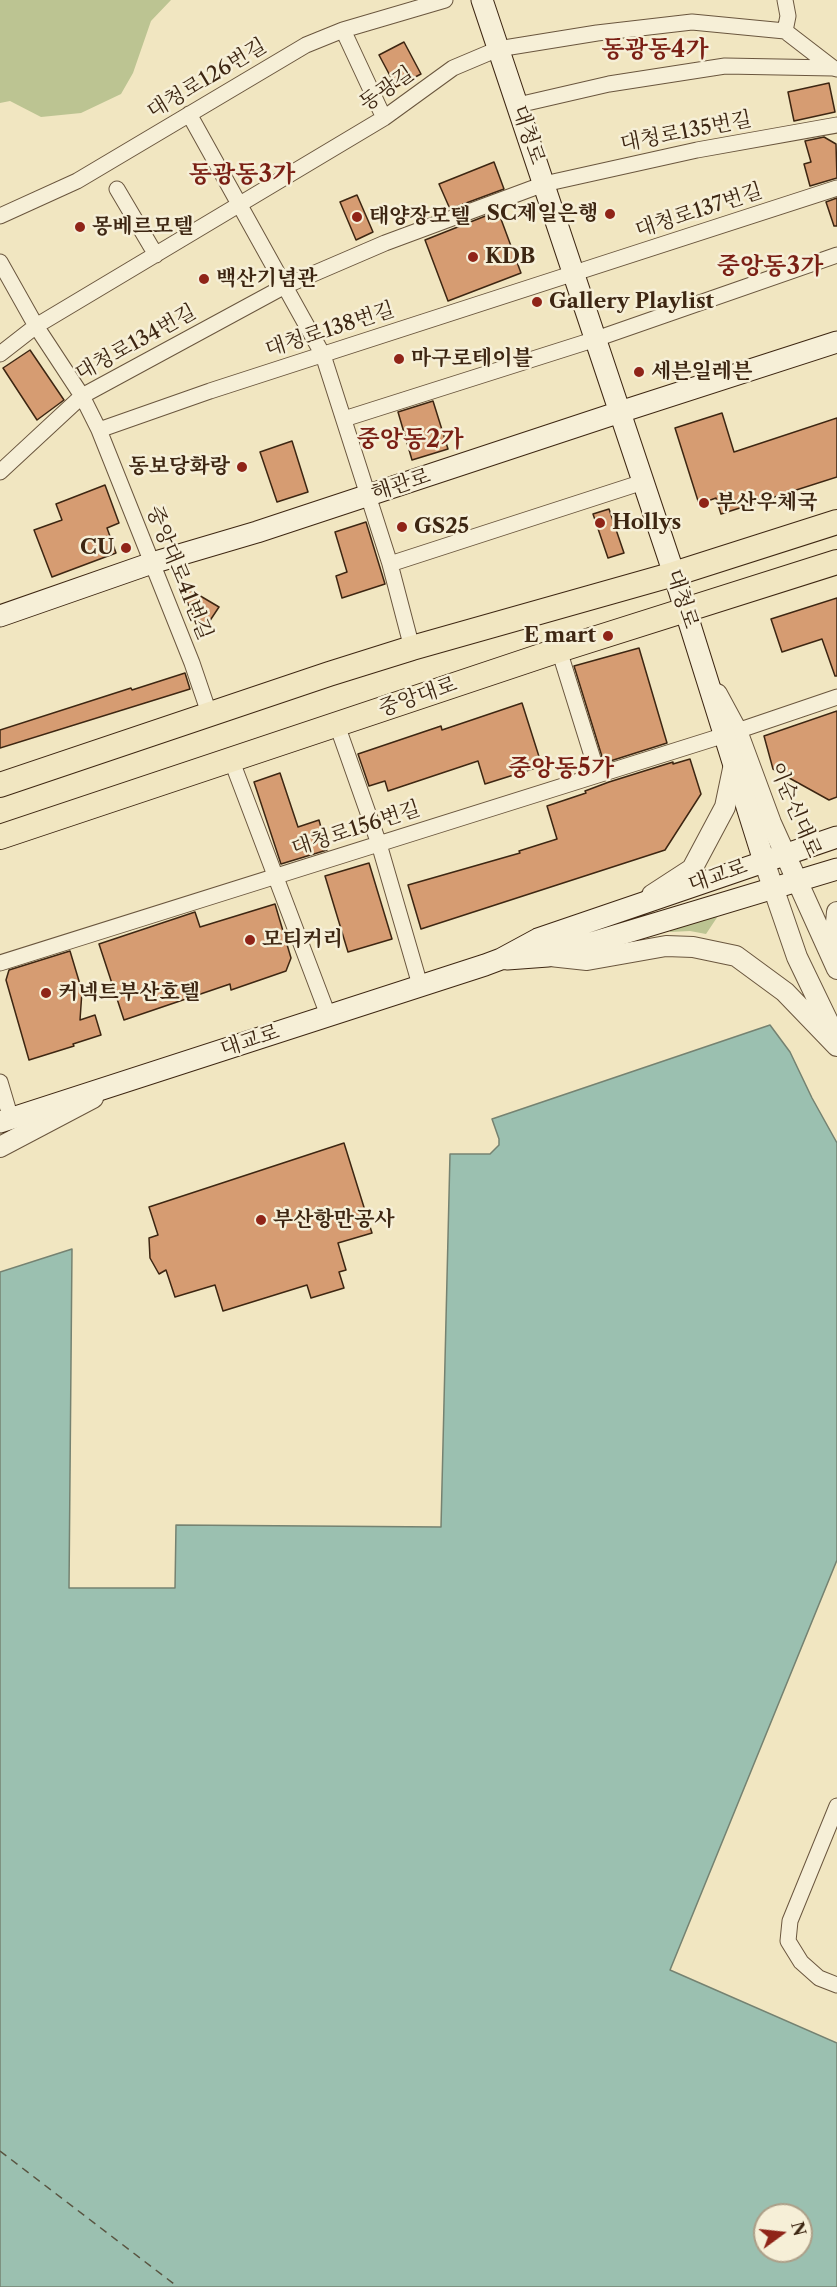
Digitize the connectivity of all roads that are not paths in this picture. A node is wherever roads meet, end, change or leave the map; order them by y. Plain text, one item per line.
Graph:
1 (445, 0) edge
2 (482, 0) edge
3 (785, 0) edge
4 (344, 30) junction
5 (785, 31) junction
6 (498, 49) junction
7 (835, 69) edge
8 (518, 105) junction
9 (189, 114) junction
10 (384, 118) junction
11 (837, 125) edge
12 (544, 184) junction
13 (837, 188) edge
14 (117, 189) dead end
15 (240, 206) junction
16 (0, 216) edge
17 (156, 255) junction
18 (837, 255) edge
19 (0, 262) edge
20 (574, 273) junction
21 (285, 286) junction
22 (36, 326) junction
23 (596, 339) junction
24 (837, 342) edge
25 (0, 354) edge
26 (323, 355) junction
27 (82, 396) junction
28 (620, 412) junction
29 (344, 419) junction
30 (99, 430) junction
31 (0, 472) edge
32 (643, 482) junction
33 (369, 495) junction
34 (837, 522) edge
35 (837, 562) edge
36 (152, 563) junction
37 (390, 564) junction
38 (674, 574) junction
39 (685, 610) junction
40 (0, 616) edge
41 (412, 648) junction
42 (559, 650) junction
43 (837, 697) edge
44 (209, 713) junction
45 (337, 725) junction
46 (731, 733) junction
47 (231, 759) junction
48 (734, 764) junction
49 (598, 775) junction
50 (0, 785) edge
51 (0, 837) edge
52 (837, 837) edge
53 (379, 844) junction
54 (786, 854) junction
55 (764, 861) junction
56 (837, 869) edge
57 (275, 877) junction
58 (799, 881) junction
59 (773, 890) junction
60 (636, 904) junction
61 (837, 912) edge
62 (548, 956) junction
63 (501, 959) junction
64 (0, 963) edge
65 (835, 964) edge
66 (420, 986) junction
67 (328, 1015) junction
68 (837, 1044) edge
69 (0, 1082) edge
70 (120, 1083) junction
71 (4, 1121) edge
72 (0, 1147) edge
73 (837, 1806) edge
74 (837, 1985) edge

1 - 4 street, 대청로126번길
2 - 6 main road, 대청로
3 - 5 street
4 - 9 street, 대청로126번길
4 - 10 street
5 - 6 street, 동광길
5 - 7 street
6 - 8 main road, 대청로
6 - 10 street, 동광길
7 - 8 street
8 - 12 main road, 대청로
9 - 15 street
9 - 16 street, 대청로126번길
10 - 15 street, 동광길
11 - 12 street, 대청로135번길
12 - 20 main road, 대청로
12 - 21 street, 대청로134번길
13 - 20 street, 대청로137번길
14 - 17 street
15 - 17 street, 동광길
15 - 21 street
17 - 22 street, 동광길
18 - 23 street
19 - 22 street, 중앙대로41번길
20 - 23 main road, 대청로
20 - 26 street, 대청로138번길
21 - 26 street
21 - 27 street, 대청로134번길
22 - 25 street, 동광길
22 - 27 street, 중앙대로41번길
23 - 28 main road, 대청로
23 - 29 street
24 - 28 main road, 해관로
26 - 29 street
26 - 30 street, 대청로138번길
27 - 30 street, 중앙대로41번길
27 - 31 street, 대청로134번길
28 - 32 main road, 대청로
28 - 33 main road, 해관로
29 - 33 street
30 - 36 street, 중앙대로41번길
32 - 37 street
32 - 38 main road, 대청로
33 - 36 main road, 해관로
33 - 37 street
34 - 38 main road
35 - 39 main road, 중앙대로
36 - 40 main road, 해관로
36 - 44 street, 중앙대로41번길
37 - 41 street
38 - 39 main road, 대청로
38 - 41 main road
39 - 42 main road, 중앙대로
39 - 46 main road, 대청로
41 - 44 main road
42 - 45 main road, 중앙대로
42 - 49 street
43 - 46 street, 대청로156번길
44 - 50 main road
45 - 47 main road, 중앙대로
45 - 53 street
46 - 48 main road, 대청로
46 - 49 street, 대청로156번길
46 - 54 street, 이순신대로
47 - 51 main road, 중앙대로
47 - 57 street
48 - 55 main road, 대청로
48 - 60 street
49 - 53 street, 대청로156번길
52 - 54 main road, 대교로
53 - 57 street, 대청로156번길
53 - 66 street
54 - 55 main road, 대교로
54 - 58 street, 이순신대로
55 - 59 street
55 - 60 main road, 대교로
56 - 58 main road, 대교로
57 - 64 street, 대청로156번길
57 - 67 street
58 - 59 main road, 대교로
58 - 65 street, 이순신대로
59 - 62 main road, 대교로
59 - 68 street
60 - 63 main road, 대교로
61 - 65 street
62 - 63 main road, 대교로
62 - 68 street
63 - 66 main road, 대교로
66 - 67 main road, 대교로
67 - 70 main road, 대교로
69 - 71 street
70 - 71 main road, 대교로
70 - 72 street
73 - 74 street

